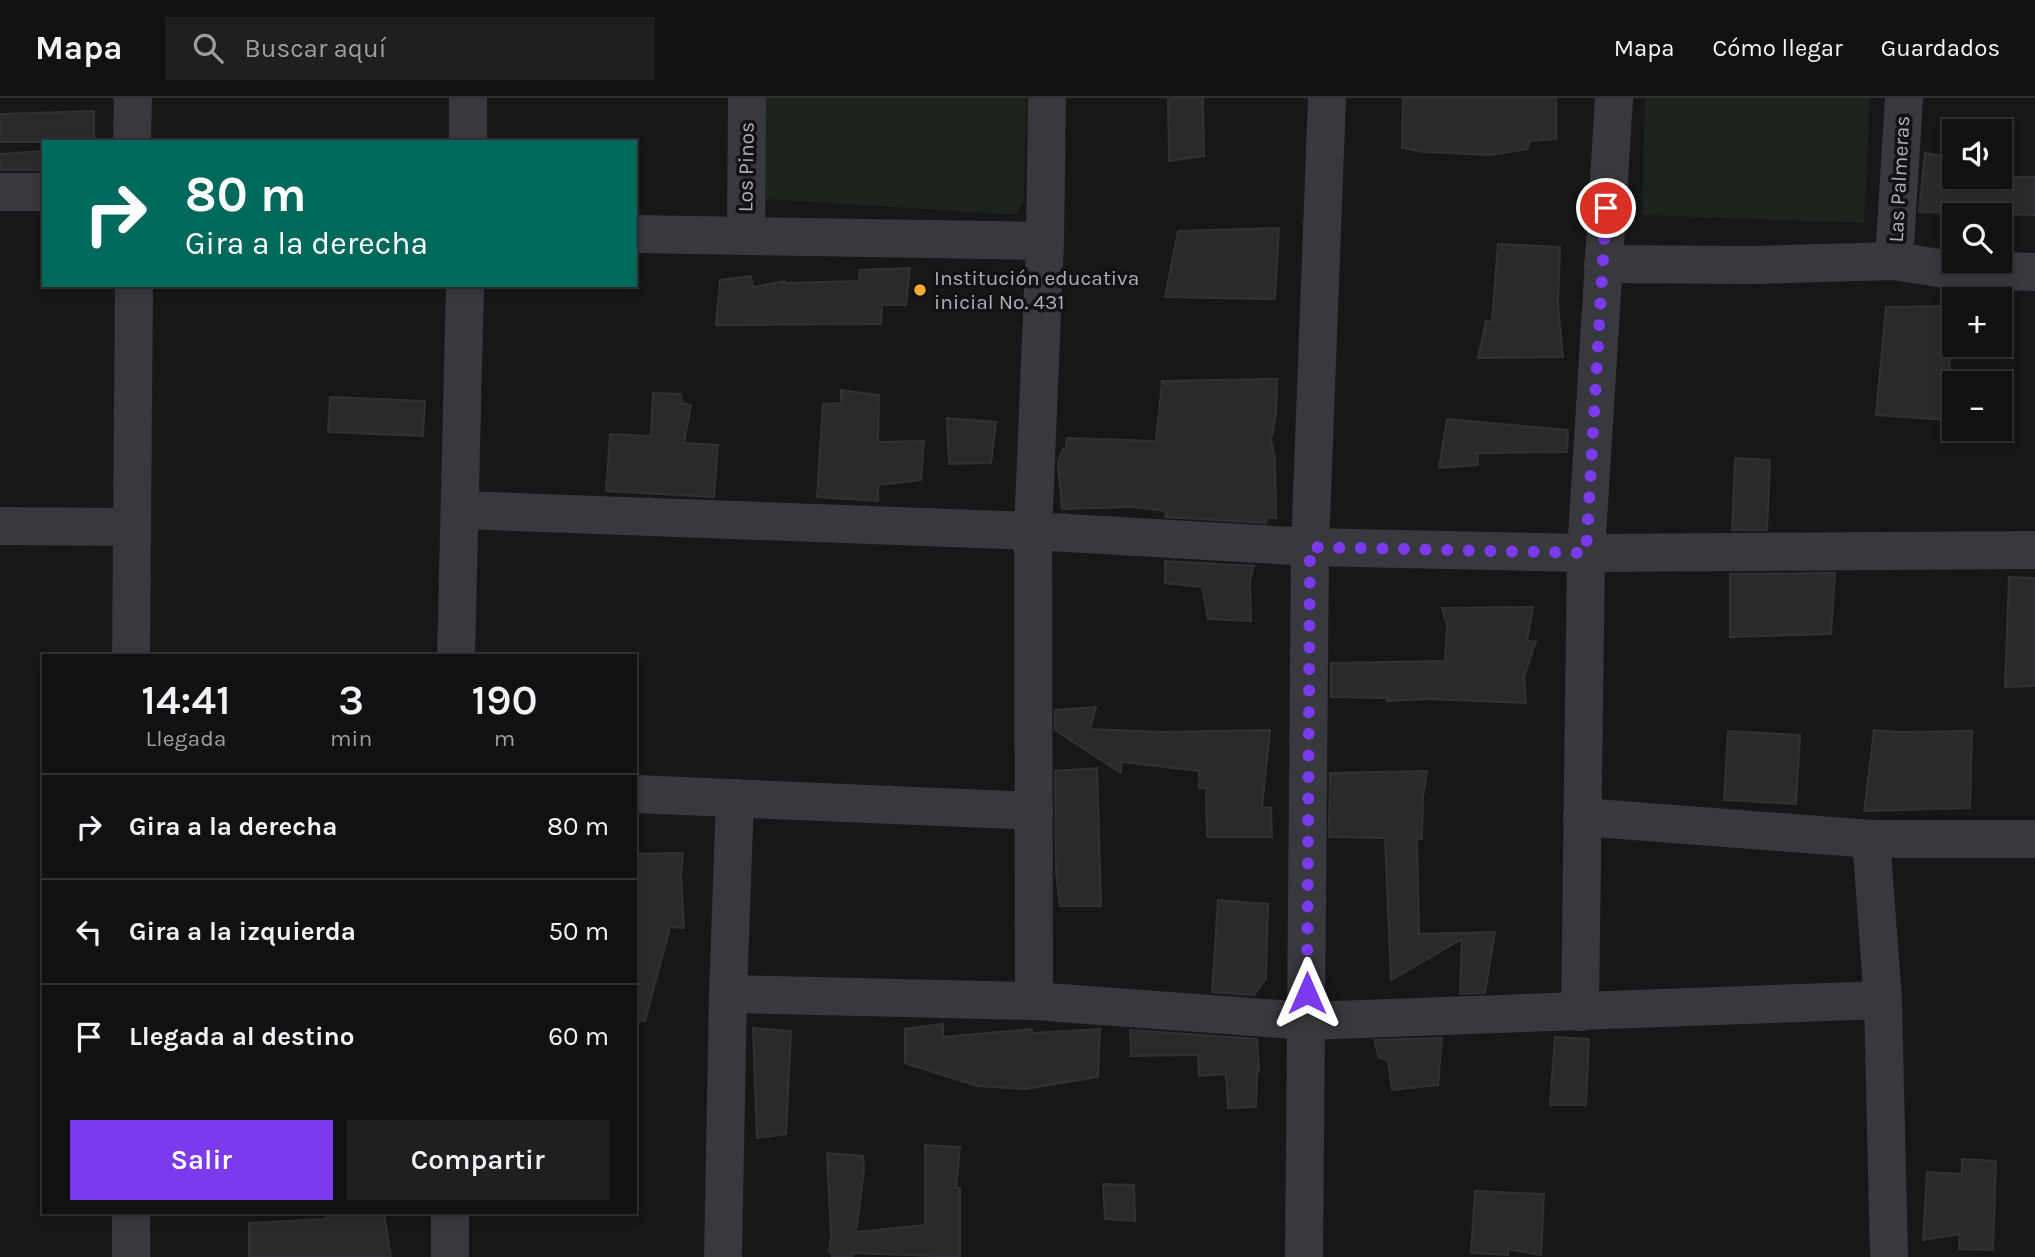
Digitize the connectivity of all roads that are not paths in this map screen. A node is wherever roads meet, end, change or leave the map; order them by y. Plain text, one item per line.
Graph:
1 (133, 98) edge
2 (468, 98) edge
3 (747, 98) edge
4 (1047, 98) edge
5 (1327, 98) edge
6 (1614, 98) edge
7 (1904, 98) edge
8 (132, 140) edge
9 (468, 140) edge
10 (0, 192) edge
11 (42, 192) edge
12 (637, 234) edge
13 (746, 235) junction
14 (1045, 241) junction
15 (1894, 261) junction
16 (1603, 264) junction
17 (2035, 272) edge
18 (134, 287) edge
19 (466, 287) edge
20 (461, 510) junction
21 (0, 526) edge
22 (132, 527) junction
23 (1033, 531) junction
24 (1310, 547) junction
25 (2035, 550) edge
26 (1586, 553) junction
27 (131, 654) edge
28 (456, 654) edge
29 (637, 794) edge
30 (735, 798) junction
31 (1034, 811) junction
32 (1582, 817) junction
33 (1871, 839) junction
34 (2035, 839) edge
35 (728, 994) junction
36 (1882, 1000) junction
37 (1034, 1001) junction
38 (1580, 1012) junction
39 (1307, 1021) junction
40 (131, 1214) edge
41 (450, 1214) edge
42 (131, 1257) edge
43 (450, 1257) edge
44 (723, 1257) edge
45 (1304, 1257) edge
46 (1889, 1257) edge

1 - 8 street
2 - 9 street
3 - 13 street, Los Pinos
4 - 14 street
5 - 24 street
6 - 16 street
7 - 15 street, Las Palmeras
10 - 11 street
12 - 13 street
13 - 14 street
14 - 23 street
15 - 16 street
15 - 17 street
16 - 26 street
18 - 22 street
19 - 20 street
20 - 23 street
20 - 28 street
21 - 22 street
22 - 27 street
23 - 24 street
23 - 31 street
24 - 26 street
24 - 39 street
25 - 26 street
26 - 32 street
29 - 30 street
30 - 31 street
30 - 35 street
31 - 37 street
32 - 33 street
32 - 38 street
33 - 34 street
33 - 36 street
35 - 37 street
35 - 44 street
36 - 38 street
36 - 46 street
37 - 39 street
38 - 39 street
39 - 45 street
40 - 42 street
41 - 43 street

